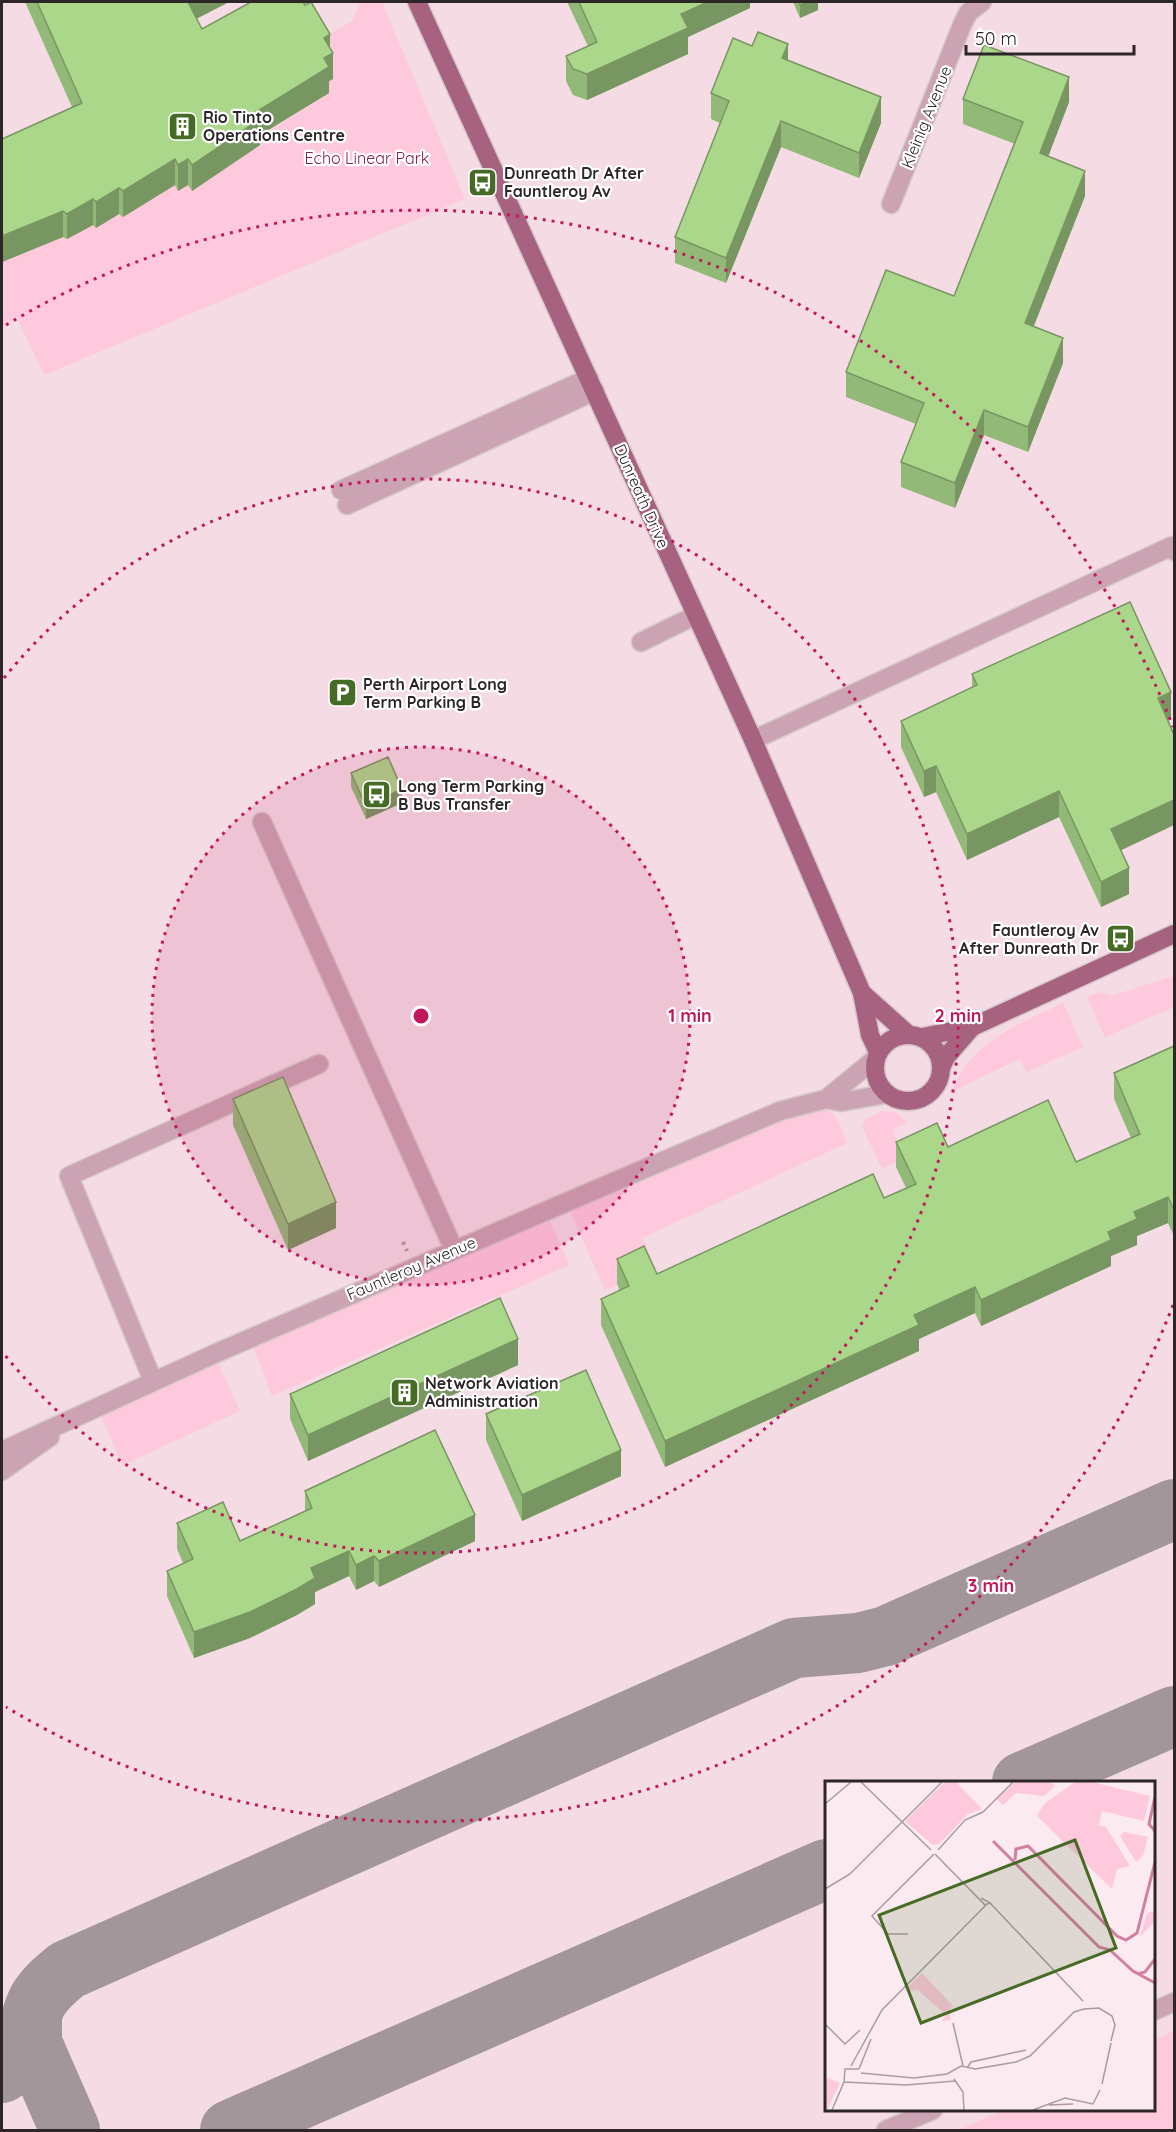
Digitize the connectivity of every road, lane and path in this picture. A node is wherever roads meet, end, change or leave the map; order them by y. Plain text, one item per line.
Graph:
1 (417, 2) edge
2 (982, 2) edge
3 (891, 204) dead end
4 (592, 385) junction
5 (344, 498) dead end
6 (1174, 551) edge
7 (696, 615) junction
8 (641, 642) dead end
9 (753, 740) junction
10 (262, 822) dead end
11 (1174, 934) edge
12 (862, 993) junction
13 (972, 1027) junction
14 (915, 1036) junction
15 (877, 1055) junction
16 (319, 1064) dead end
17 (940, 1068) junction
18 (886, 1094) junction
19 (826, 1099) junction
20 (454, 1250) junction
21 (153, 1382) junction
22 (78, 1416) junction
23 (2, 1451) edge
24 (2, 1471) edge
25 (1174, 2002) edge
26 (1155, 2012) edge
27 (929, 2111) edge
28 (886, 2130) edge

1 - 4 main road, Dunreath Drive
2 - 3 street, Kleinig Avenue
4 - 5 street
4 - 7 main road, Dunreath Drive
6 - 9 street
7 - 8 street
7 - 9 main road, Dunreath Drive
9 - 12 main road, Dunreath Drive
10 - 20 street
11 - 13 main road
12 - 14 main road, Dunreath Drive
12 - 15 main road, Dunreath Drive
13 - 14 main road
13 - 17 main road
14 - 15 main road
14 - 17 main road
15 - 18 main road
15 - 19 street, Fauntleroy Avenue
16 - 21 street
17 - 18 main road
18 - 19 street, Fauntleroy Avenue
19 - 20 street, Fauntleroy Avenue
20 - 21 street, Fauntleroy Avenue
21 - 22 street, Fauntleroy Avenue
22 - 23 street, Fauntleroy Avenue
22 - 24 street
25 - 26 street
27 - 28 street

